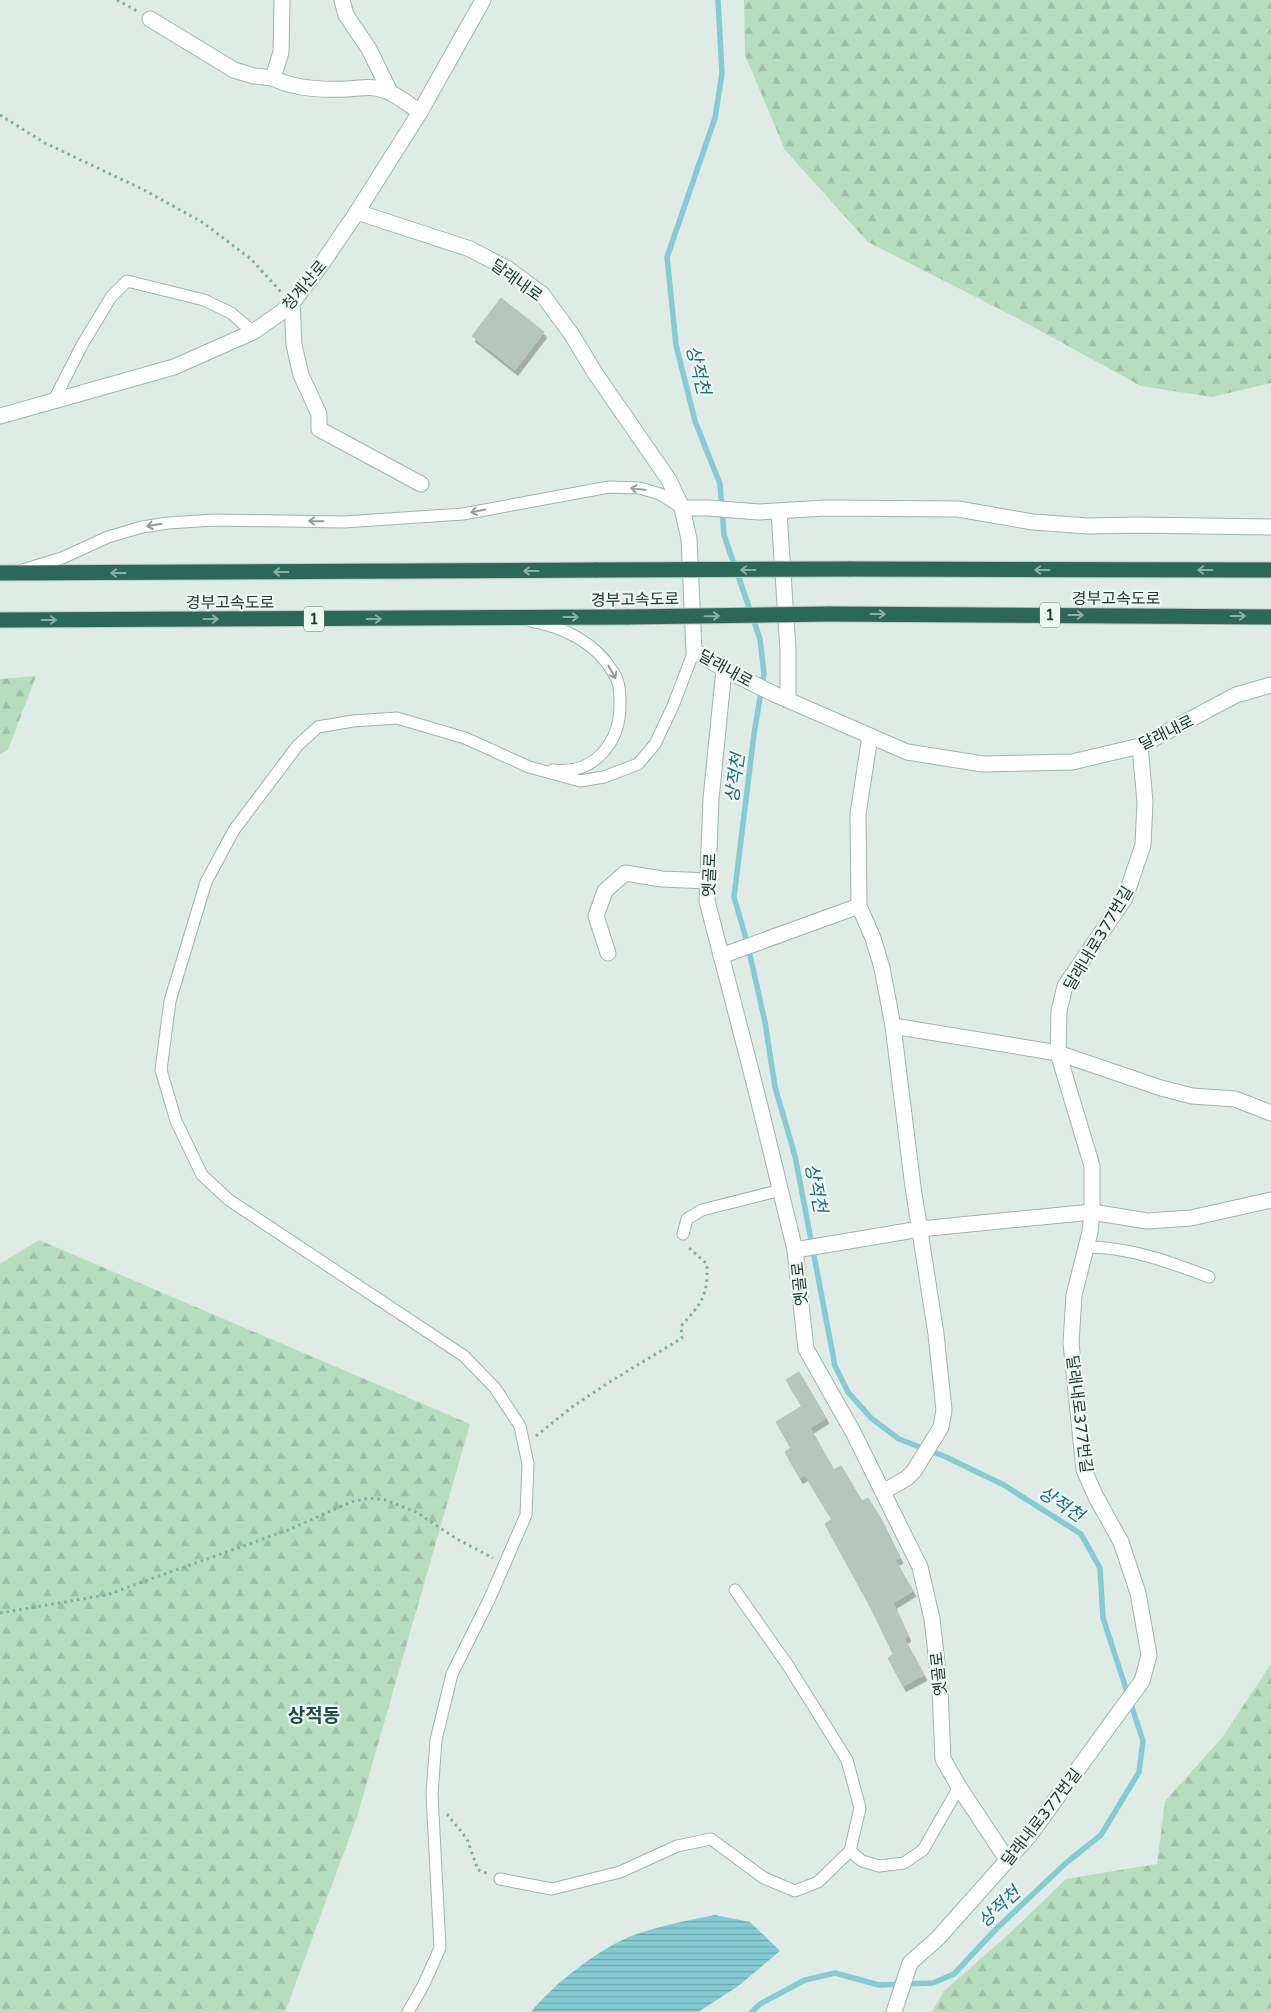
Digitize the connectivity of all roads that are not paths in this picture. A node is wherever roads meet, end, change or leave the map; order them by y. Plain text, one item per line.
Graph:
1 (282, 0) edge
2 (342, 0) edge
3 (483, 0) edge
4 (150, 19) road end
5 (273, 78) junction
6 (390, 92) junction
7 (420, 112) junction
8 (357, 212) junction
9 (292, 302) junction
10 (253, 332) junction
11 (53, 402) junction
12 (0, 416) edge
13 (421, 484) dead end
14 (682, 508) junction
15 (780, 512) junction
16 (1271, 527) edge
17 (1271, 570) edge
18 (5, 573) edge
19 (1271, 616) edge
20 (512, 618) junction
21 (0, 620) edge
22 (694, 651) junction
23 (724, 669) junction
24 (1271, 686) edge
25 (781, 697) junction
26 (870, 736) junction
27 (1140, 746) junction
28 (529, 767) junction
29 (708, 881) junction
30 (859, 906) junction
31 (608, 953) dead end
32 (721, 956) junction
33 (893, 1026) junction
34 (1058, 1053) junction
35 (1271, 1113) edge
36 (781, 1190) junction
37 (1271, 1200) edge
38 (1092, 1212) junction
39 (920, 1229) junction
40 (683, 1234) road end
41 (1087, 1247) junction
42 (795, 1250) junction
43 (1209, 1277) dead end
44 (883, 1492) junction
45 (735, 1590) dead end
46 (958, 1787) junction
47 (850, 1851) junction
48 (1008, 1861) junction
49 (500, 1879) road end
50 (895, 2006) edge
51 (408, 2012) edge

1 - 5 street
2 - 6 street
3 - 7 street, 청계산로
4 - 5 street
5 - 6 street
6 - 7 street
7 - 8 street, 청계산로
8 - 9 street, 청계산로
8 - 14 street, 달래내로
9 - 10 street, 청계산로
9 - 13 street
10 - 11 street, 청계산로
10 - 11 lane
11 - 12 street, 청계산로
14 - 15 street
14 -> 18 lane
14 - 22 street, 달래내로
15 - 16 street
15 - 25 street
17 -> 18 highway, 경부고속도로, bridge
20 -> 19 highway, 경부고속도로 / 1, bridge
21 -> 20 highway, 경부고속도로 / 1
20 -> 28 lane
22 - 23 street, 달래내로
22 - 28 lane
23 - 25 street, 달래내로
23 - 29 street, 옛골로
24 - 27 street, 달래내로
25 - 26 street, 달래내로
26 - 27 street, 달래내로
26 - 30 street
27 - 34 street, 달래내로377번길
28 - 51 lane
29 - 31 street
29 - 32 street, 옛골로
30 - 32 street
30 - 33 street
32 - 36 street, 옛골로
33 - 34 street
33 - 39 street
34 - 35 street
34 - 38 street, 달래내로377번길
36 - 40 lane
36 - 42 street, 옛골로
37 - 38 street
38 - 39 street
38 - 41 street, 달래내로377번길
39 - 42 street
39 - 44 street
41 - 43 lane
41 - 48 street, 달래내로377번길
42 - 44 street, 옛골로
44 - 46 street, 옛골로
45 - 47 lane
46 - 47 lane
46 - 48 street, 옛골로
47 - 49 lane
48 - 50 street, 달래내로377번길

